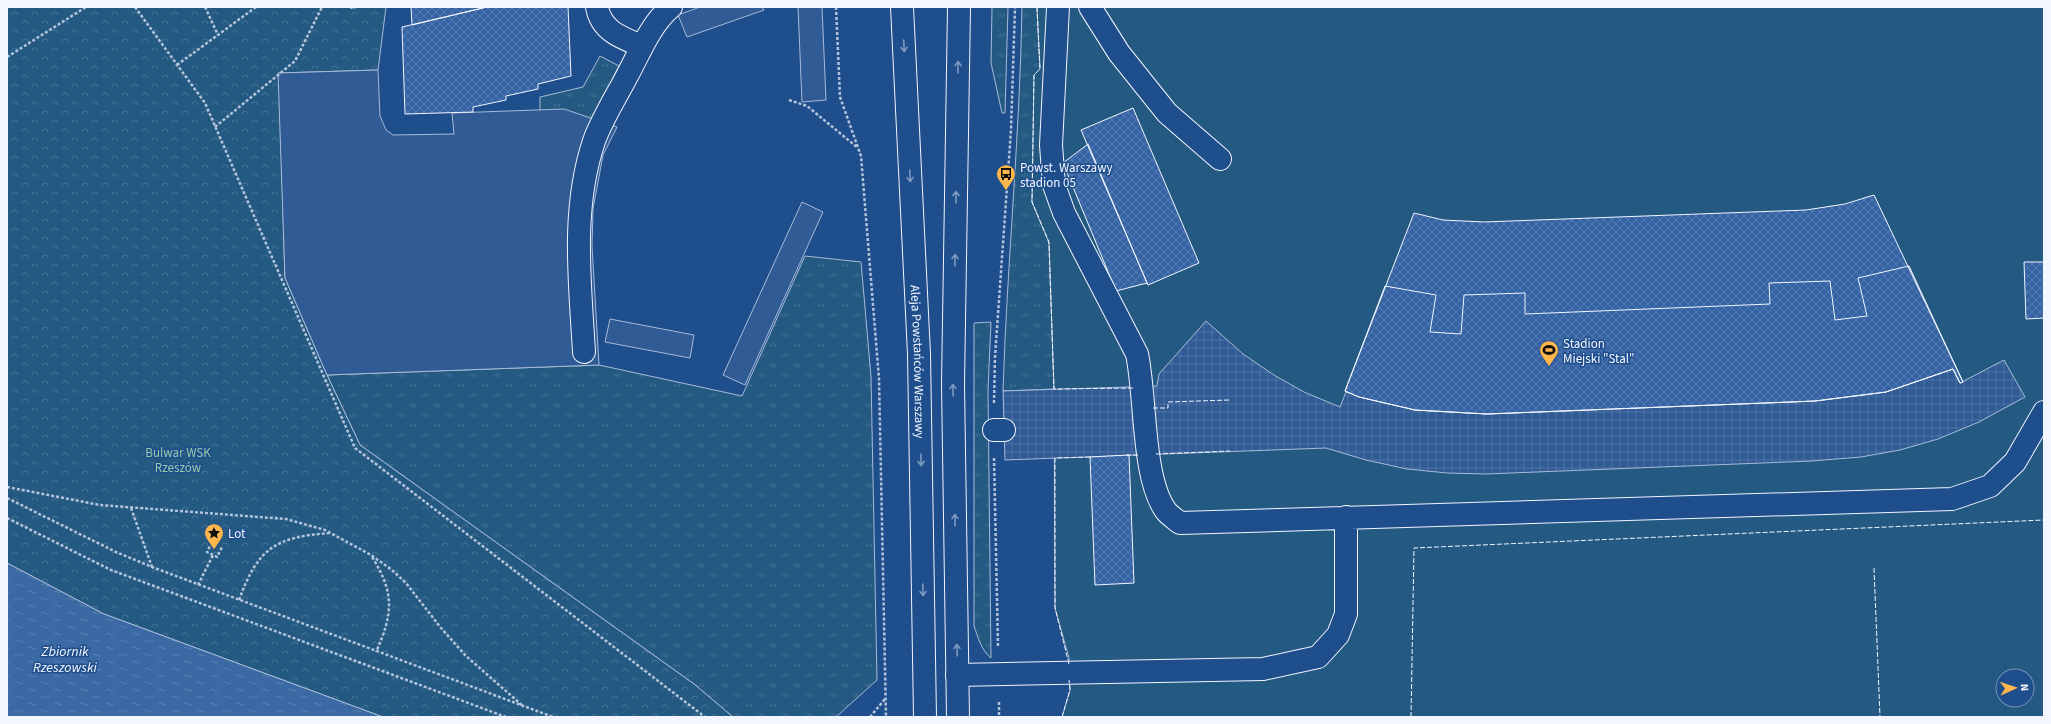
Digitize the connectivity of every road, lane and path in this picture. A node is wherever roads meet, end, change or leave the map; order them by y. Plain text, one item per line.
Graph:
1 (86, 7) edge
2 (135, 7) edge
3 (205, 7) edge
4 (256, 7) edge
5 (322, 7) edge
6 (350, 7) edge
7 (355, 7) edge
8 (597, 7) edge
9 (671, 7) edge
10 (836, 7) edge
11 (902, 7) edge
12 (959, 7) edge
13 (1015, 7) edge
14 (1058, 7) edge
15 (1090, 7) edge
16 (218, 35) junction
17 (642, 46) junction
18 (7, 57) edge
19 (177, 65) junction
20 (789, 100) dead end
21 (215, 127) junction
22 (859, 149) junction
23 (1220, 159) dead end
24 (584, 352) dead end
25 (2044, 412) edge
26 (7, 487) edge
27 (7, 498) edge
28 (131, 508) junction
29 (1346, 517) junction
30 (7, 518) edge
31 (330, 532) junction
32 (212, 542) dead end
33 (222, 547) dead end
34 (213, 555) junction
35 (371, 555) junction
36 (152, 567) junction
37 (198, 584) junction
38 (239, 600) junction
39 (376, 652) junction
40 (998, 674) junction
41 (957, 675) junction
42 (886, 699) junction
43 (523, 706) junction
44 (506, 717) edge
45 (553, 717) edge
46 (705, 717) edge
47 (870, 717) edge
48 (886, 717) edge
49 (925, 717) edge
50 (958, 717) edge
51 (999, 717) edge

1 - 18 path
2 - 19 path
3 - 16 path
4 - 16 path
5 - 21 path
6 - 7 path
8 - 17 main road
9 - 17 main road
10 - 22 path
11 -> 49 main road, Aleja Powstańców Warszawy
41 -> 12 main road
13 - 40 path
14 - 29 main road
15 - 23 main road
16 - 19 path
17 - 24 main road
19 - 21 path
20 - 22 path
21 - 46 path
22 - 42 path
25 - 29 main road
26 - 28 path
27 - 36 path
28 - 31 path
28 - 36 path
29 - 40 main road
30 - 44 path
31 - 35 path
31 - 38 path
32 - 34 path
33 - 34 path
34 - 37 path
35 - 39 path
35 - 43 path
36 - 37 path
37 - 38 path
38 - 39 path
39 - 43 path
40 - 41 main road
40 - 51 path
41 - 50 main road
42 - 47 path
42 - 48 path
43 - 45 path

